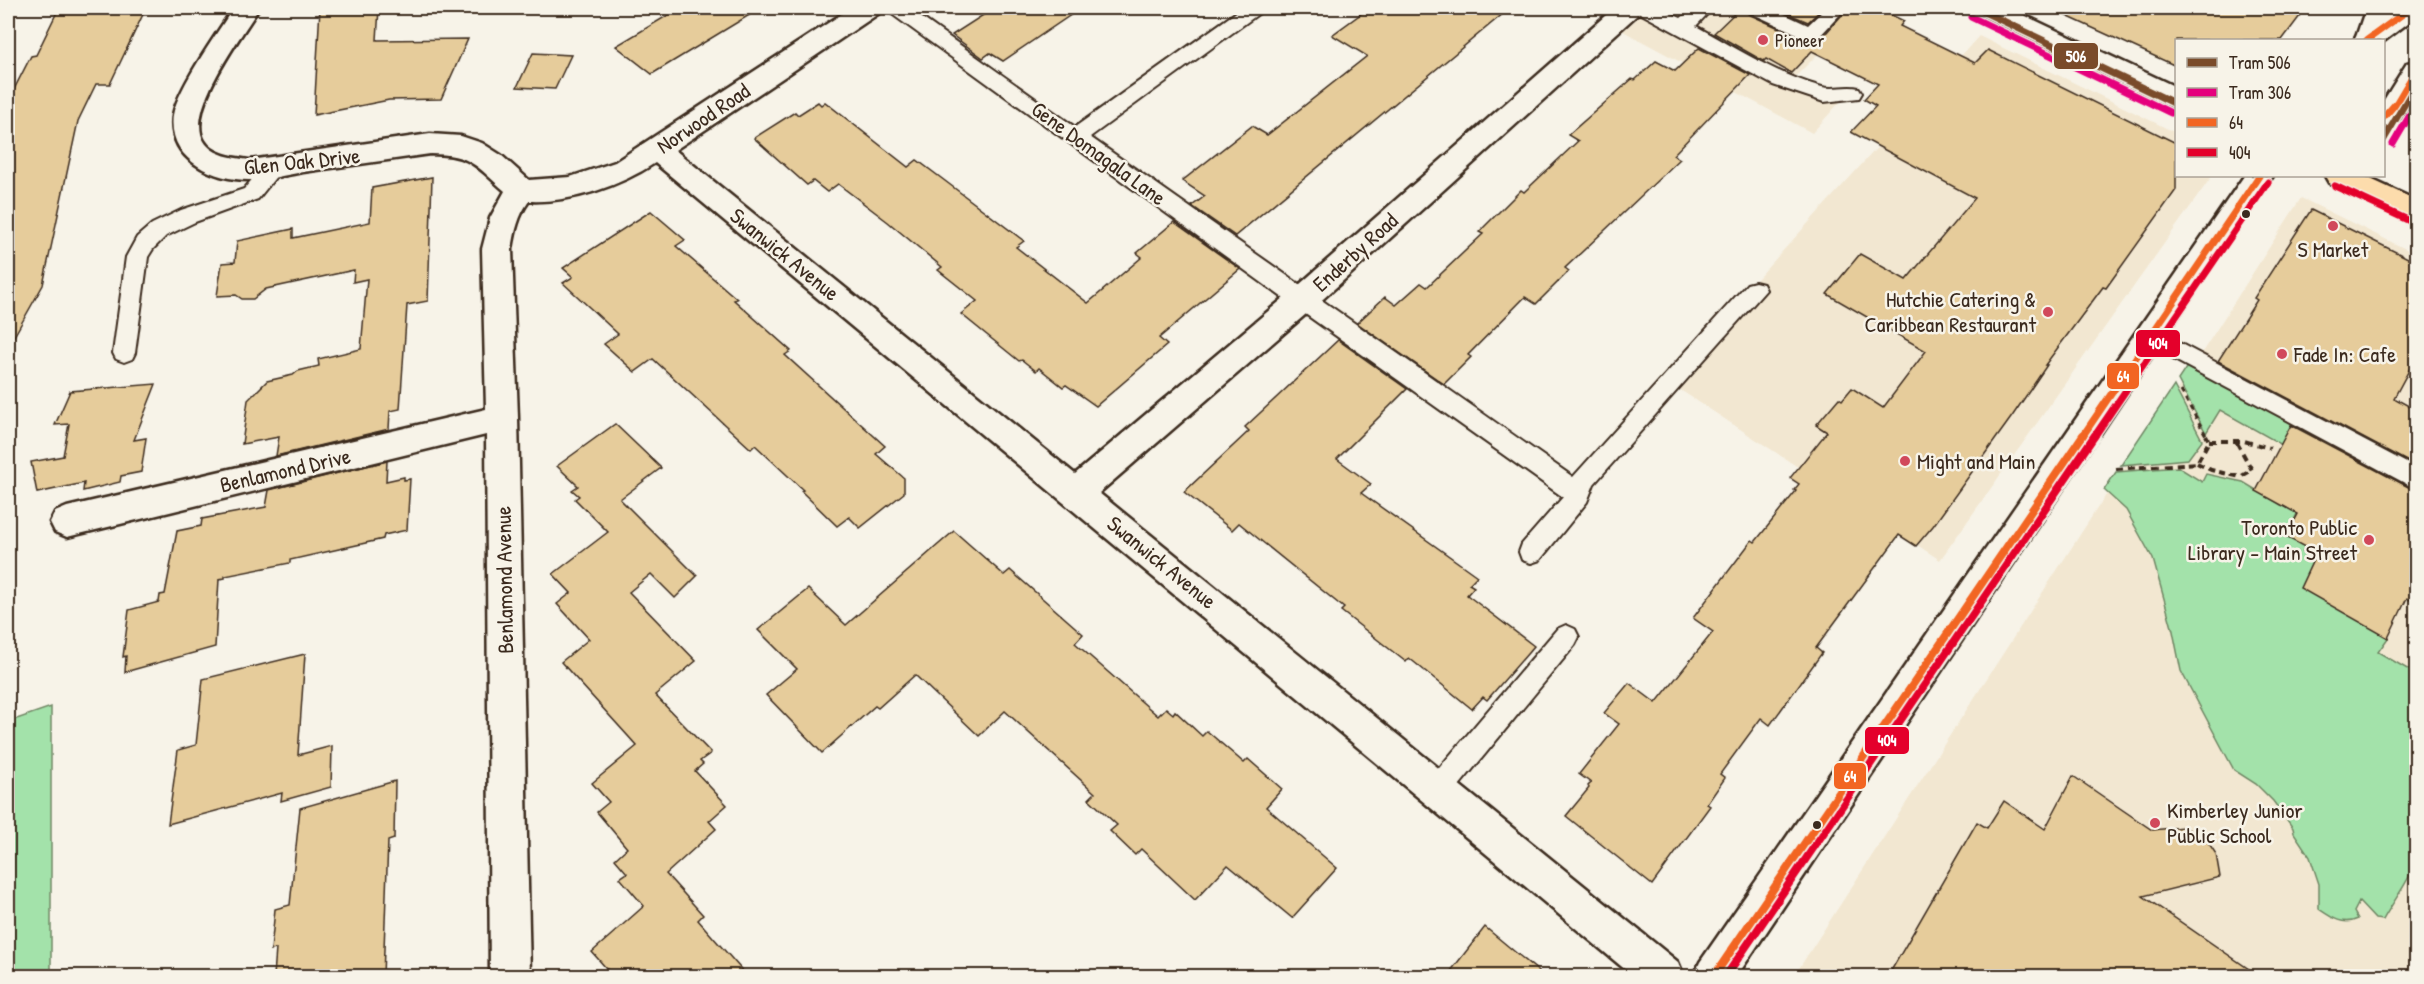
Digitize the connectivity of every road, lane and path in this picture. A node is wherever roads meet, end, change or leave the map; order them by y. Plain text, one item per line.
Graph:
1 (246, 8) edge
2 (870, 8) edge
3 (896, 8) edge
4 (1254, 8) edge
5 (1629, 8) edge
6 (1645, 8) edge
7 (1704, 8) edge
8 (1756, 8) edge
9 (1988, 8) edge
10 (2379, 8) edge
11 (2411, 8) edge
12 (1832, 9) edge
13 (1683, 27) junction
14 (2367, 39) edge
15 (2368, 39) edge
16 (2416, 70) edge
17 (1852, 93) dead end
18 (2175, 98) edge
19 (2385, 116) edge
20 (1077, 136) junction
21 (657, 150) junction
22 (272, 169) junction
23 (2258, 177) edge
24 (2341, 177) edge
25 (522, 190) junction
26 (2416, 212) edge
27 (1755, 290) dead end
28 (1302, 300) junction
29 (2149, 336) junction
30 (124, 353) dead end
31 (2181, 390) dead end
32 (502, 418) junction
33 (2210, 441) junction
34 (2236, 441) junction
35 (2270, 448) dead end
36 (2197, 463) junction
37 (2116, 469) dead end
38 (2416, 479) edge
39 (1077, 492) junction
40 (1580, 495) junction
41 (67, 522) dead end
42 (1531, 552) dead end
43 (1566, 638) dead end
44 (1438, 789) junction
45 (510, 976) edge
46 (1664, 976) edge
47 (1714, 976) edge

1 - 22 street, Glen Oak Drive
2 - 21 street, Norwood Road
3 - 20 lane, Gene Domagala Lane
4 - 20 lane
5 - 28 street, Enderby Road
6 - 13 lane
7 - 13 lane
8 - 12 lane
9 - 18 street
10 - 14 street
11 - 15 street
13 - 17 lane
16 - 19 street
20 - 28 lane, Gene Domagala Lane
21 - 25 street, Norwood Road
21 - 39 street, Swanwick Avenue
22 - 25 street, Glen Oak Drive
22 - 30 lane
23 - 29 street
24 - 26 main road
25 - 32 street, Benlamond Avenue
27 - 40 lane
28 - 39 street, Enderby Road
28 - 40 lane, Gene Domagala Lane
29 - 38 lane
29 - 47 street
31 - 33 path
32 - 41 street, Benlamond Drive
32 - 45 street, Benlamond Avenue
33 - 34 path
33 - 36 path
34 - 35 path
34 - 36 path
36 - 37 path
39 - 44 street, Swanwick Avenue
40 - 42 lane
43 - 44 lane
44 - 46 street, Swanwick Avenue

